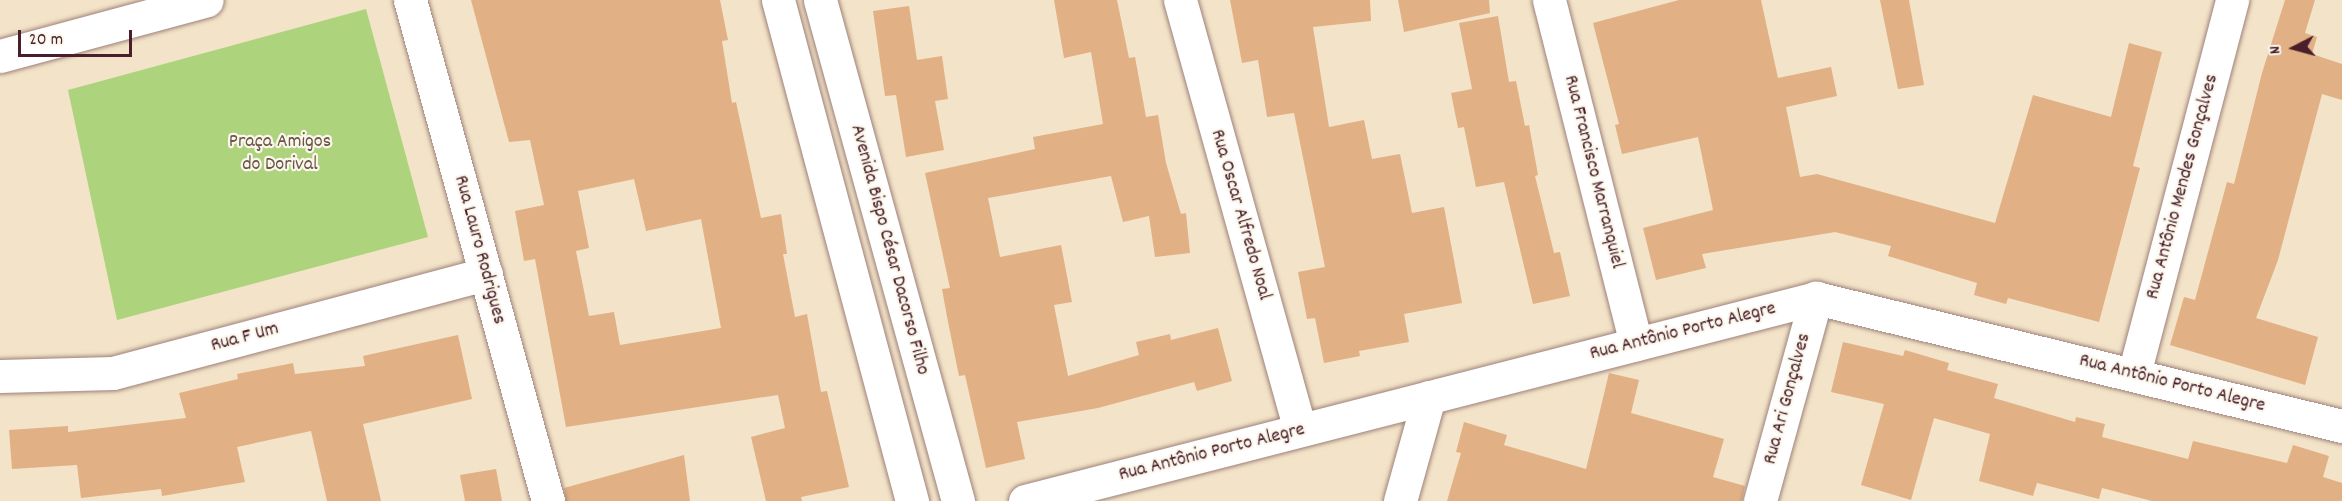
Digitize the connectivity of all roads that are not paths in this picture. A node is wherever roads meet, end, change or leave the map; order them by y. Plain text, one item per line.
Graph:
1 (207, 0) edge
2 (410, 0) edge
3 (780, 0) edge
4 (820, 0) edge
5 (1180, 0) edge
6 (1549, 0) edge
7 (2232, 0) edge
8 (0, 56) edge
9 (486, 274) junction
10 (1816, 298) junction
11 (1636, 344) junction
12 (2134, 374) junction
13 (0, 376) edge
14 (1429, 397) junction
15 (2342, 426) edge
16 (1300, 430) junction
17 (548, 501) edge
18 (912, 501) edge
19 (958, 501) edge
20 (1025, 501) edge
21 (1400, 501) edge
22 (1760, 501) edge

1 - 8 street
2 - 9 street, Rua Lauro Rodrigues
3 - 18 street
4 - 19 street, Avenida Bispo César Dacorso Filho
5 - 16 street, Rua Oscar Alfredo Noal
6 - 11 street, Rua Francisco Marranquiel
7 - 12 street, Rua Antônio Mendes Gonçalves
9 - 13 street, Rua F Um
9 - 17 street, Rua Lauro Rodrigues
10 - 11 street, Rua Antônio Porto Alegre
10 - 12 street, Rua Antônio Porto Alegre
10 - 22 street, Rua Ari Gonçalves
11 - 14 street, Rua Antônio Porto Alegre
12 - 15 street, Rua Antônio Porto Alegre
14 - 16 street, Rua Antônio Porto Alegre
14 - 21 street
16 - 20 street, Rua Antônio Porto Alegre

